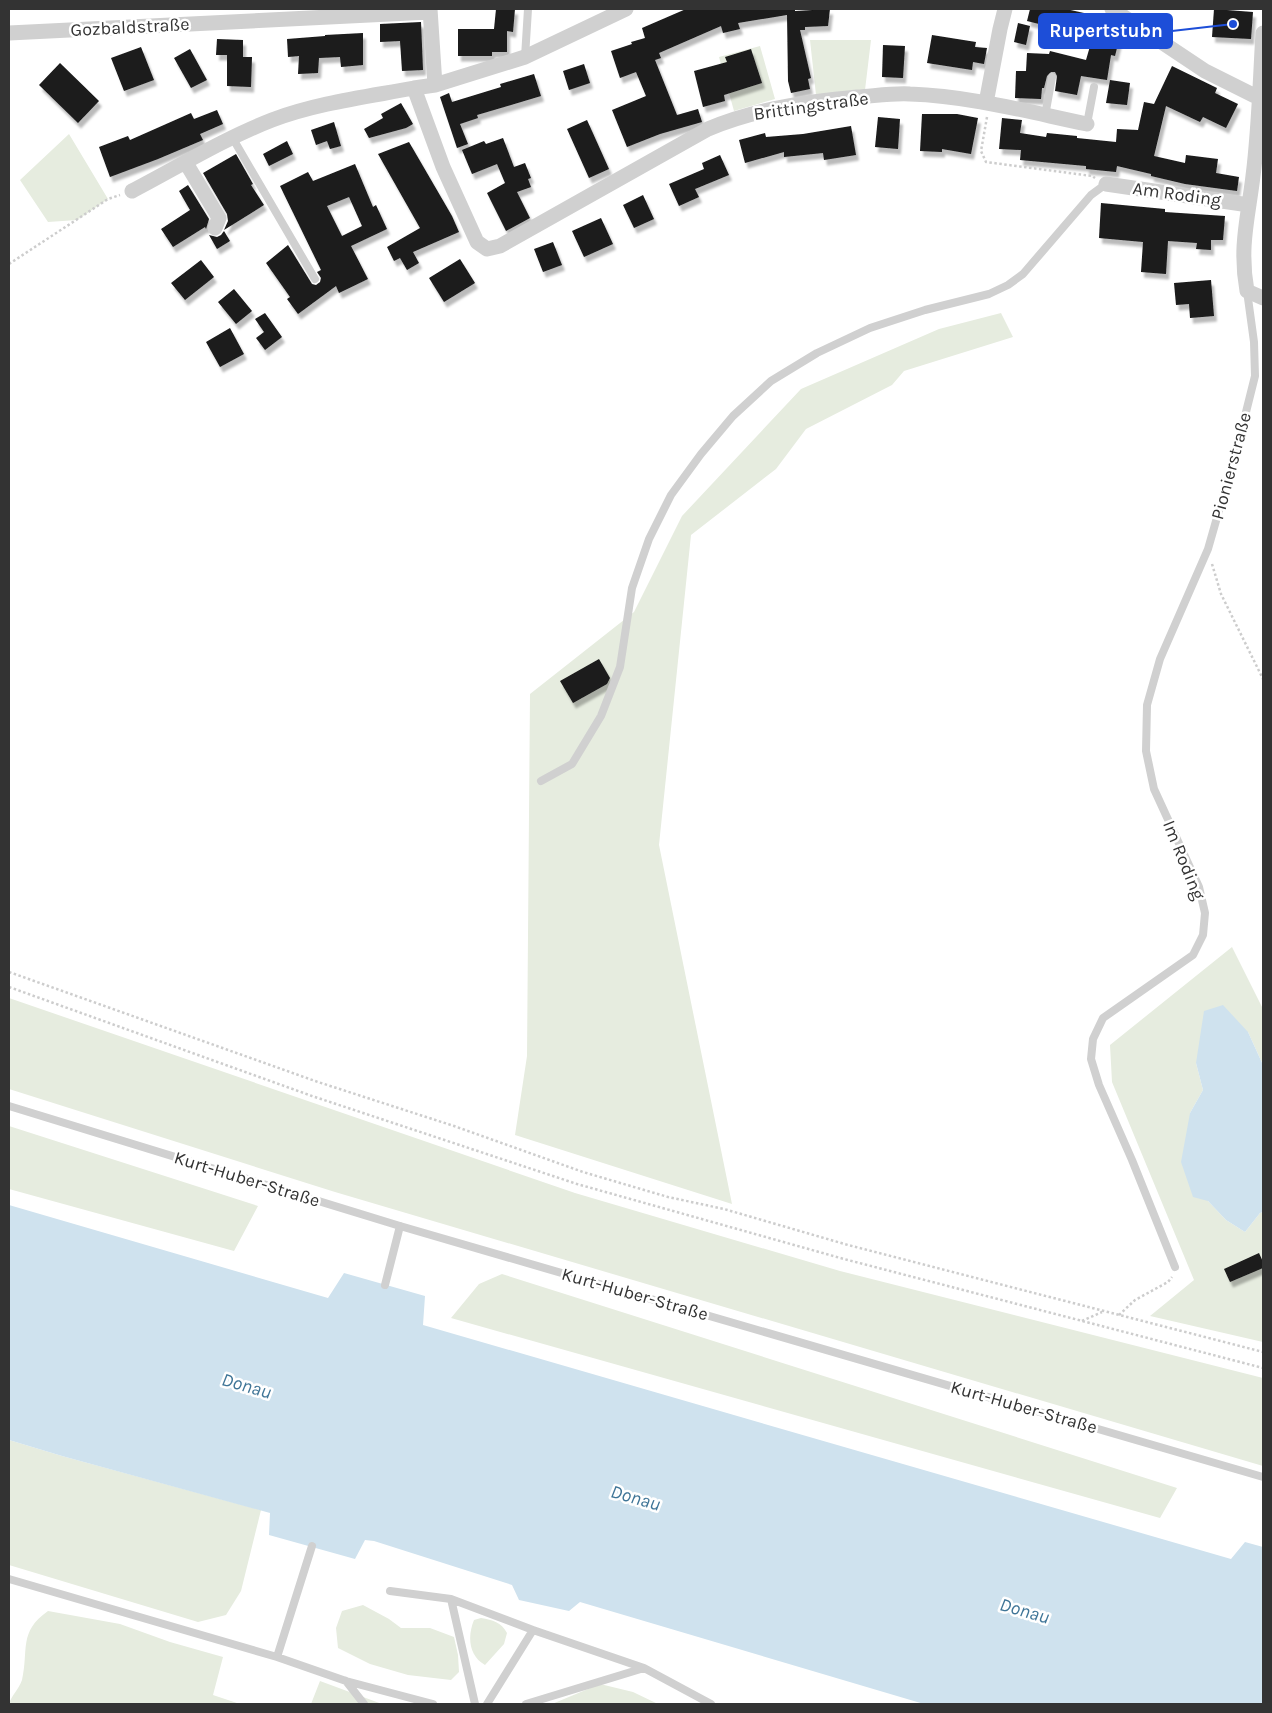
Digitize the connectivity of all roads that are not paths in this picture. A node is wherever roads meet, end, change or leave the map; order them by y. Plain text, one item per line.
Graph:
1 (528, 9) edge
2 (626, 9) edge
3 (1006, 9) edge
4 (1112, 9) edge
5 (430, 11) edge
6 (9, 33) edge
7 (1263, 33) edge
8 (525, 57) junction
9 (1052, 77) dead end
10 (435, 85) junction
11 (1094, 87) dead end
12 (414, 88) junction
13 (1261, 100) edge
14 (988, 103) junction
15 (1045, 116) junction
16 (1087, 124) joint
17 (232, 137) junction
18 (186, 163) junction
19 (1106, 184) joint
20 (132, 191) road end
21 (1249, 204) junction
22 (216, 228) dead end
23 (315, 279) dead end
24 (1247, 290) junction
25 (1263, 298) edge
26 (1208, 550) joint
27 (541, 782) dead end
28 (9, 1106) edge
29 (400, 1226) junction
30 (1175, 1267) road end
31 (385, 1284) dead end
32 (1263, 1477) edge
33 (312, 1546) dead end
34 (9, 1580) edge
35 (390, 1591) dead end
36 (451, 1599) junction
37 (533, 1630) junction
38 (277, 1657) junction
39 (644, 1668) junction
40 (346, 1681) junction
41 (364, 1704) edge
42 (433, 1704) edge
43 (475, 1704) edge
44 (487, 1704) edge
45 (526, 1704) edge
46 (711, 1704) edge

1 - 8 lane
2 - 8 street
3 - 14 street
4 - 13 street
5 - 6 street, Gozbaldstraße
5 - 10 street
7 - 13 street, Pionierstraße
8 - 10 street
9 - 15 lane
10 - 12 street
11 - 16 lane
12 - 14 street, Brittingstraße
12 - 17 street
13 - 21 street, Pionierstraße
14 - 15 street, Brittingstraße
15 - 16 street, Brittingstraße
17 - 18 street
17 - 23 lane
18 - 20 street
18 - 22 street
19 - 21 street, Am Roding
19 - 27 lane
21 - 24 street, Pionierstraße
24 - 25 street
24 - 26 lane, Pionierstraße
26 - 30 lane, Im Roding
28 - 29 lane, Kurt-Huber-Straße
29 - 31 lane
29 - 32 lane, Kurt-Huber-Straße
33 - 38 lane
34 - 38 lane
35 - 36 lane
36 - 37 lane
36 - 43 lane
37 - 39 lane
37 - 44 lane
38 - 40 lane
39 - 45 lane
39 - 46 lane
40 - 41 lane
40 - 42 lane

